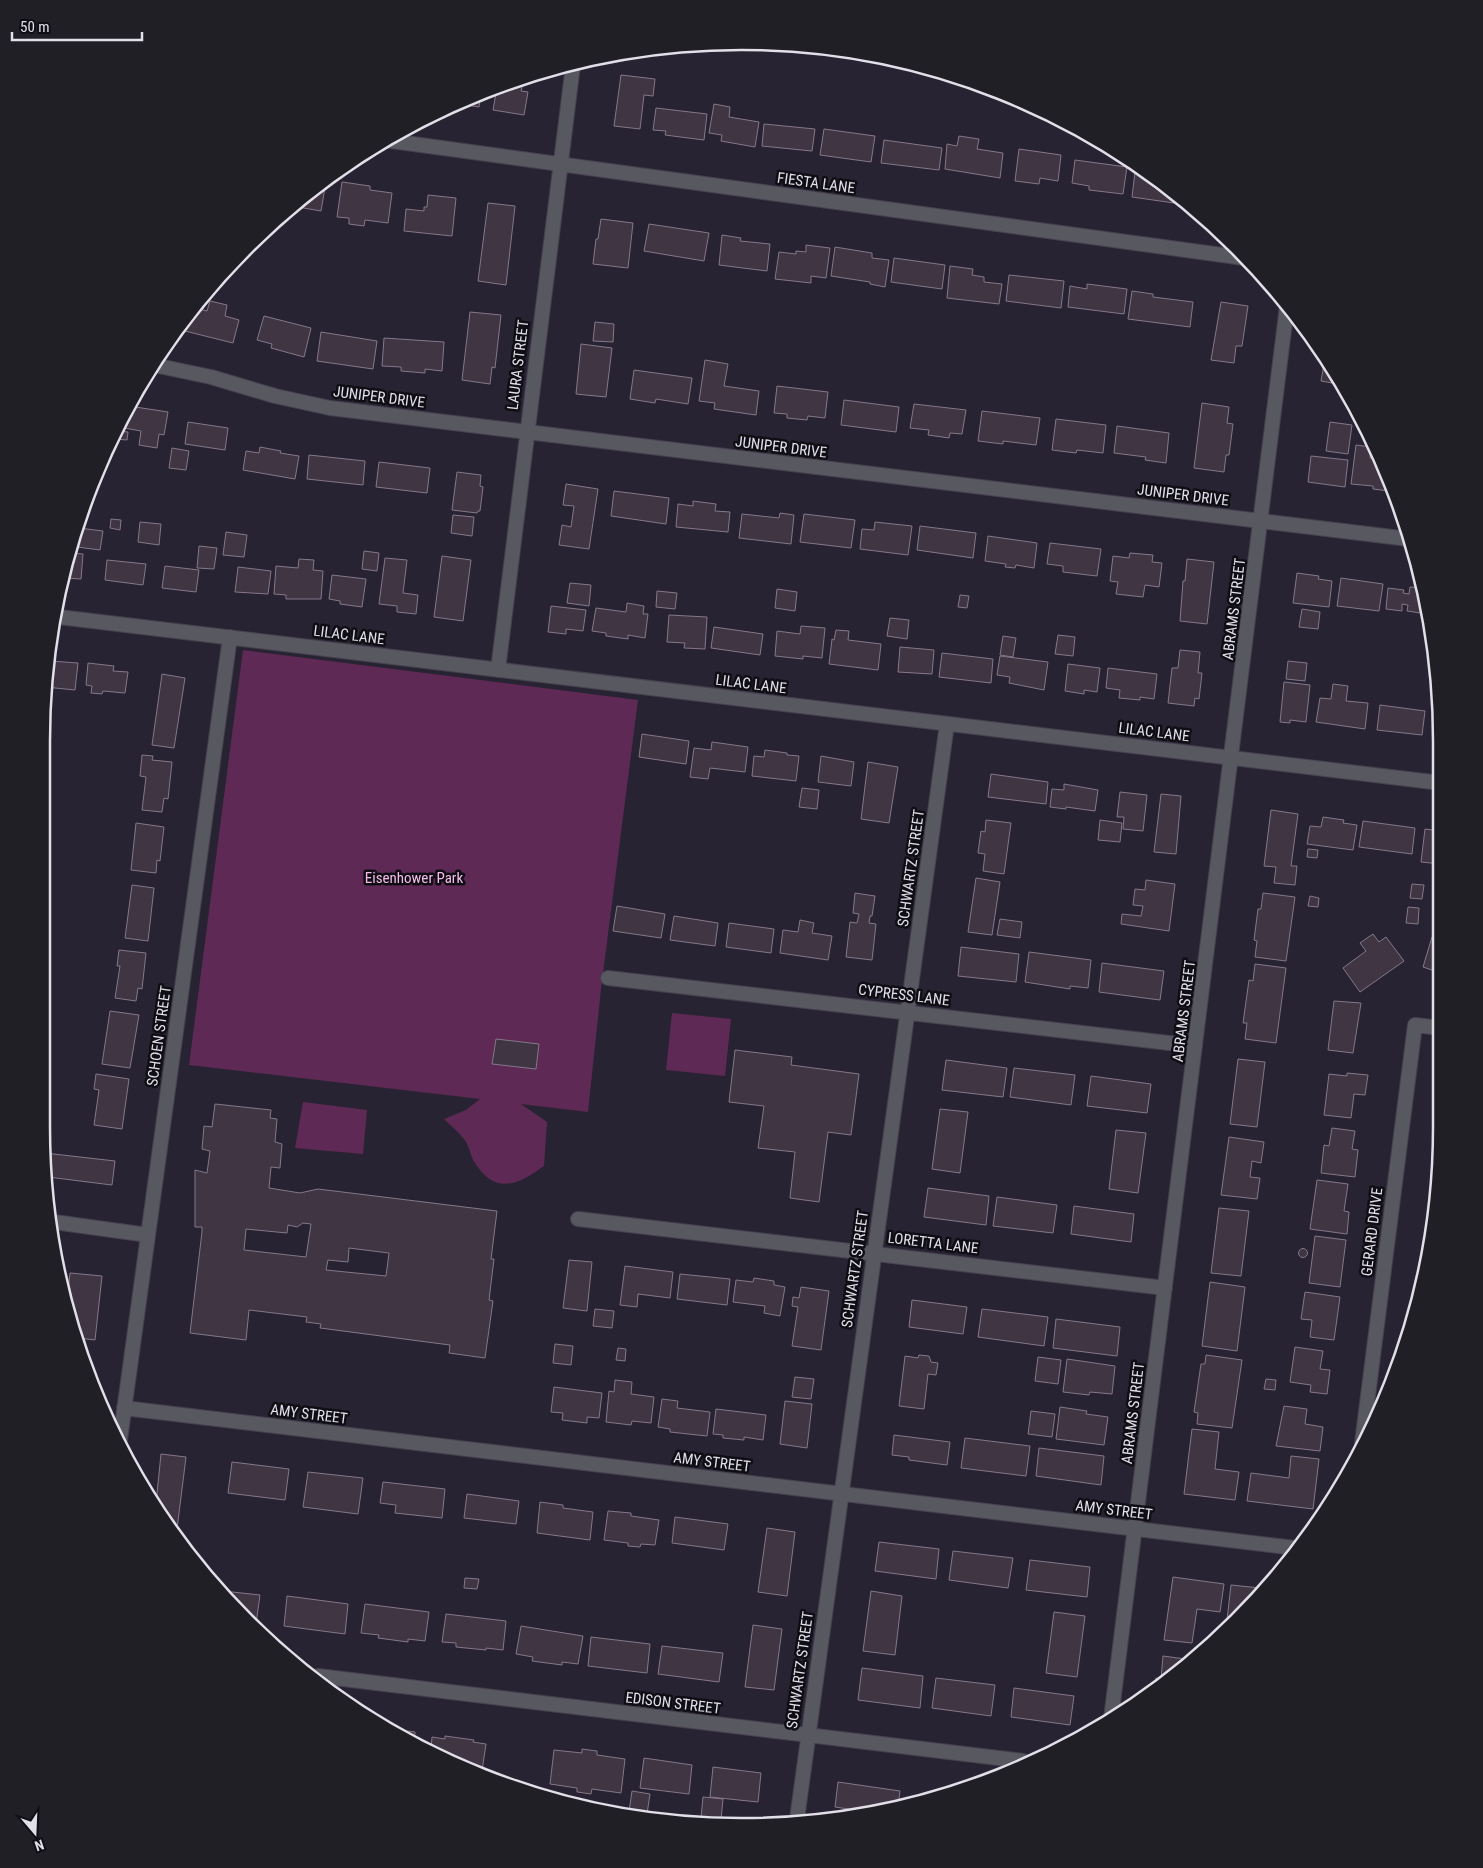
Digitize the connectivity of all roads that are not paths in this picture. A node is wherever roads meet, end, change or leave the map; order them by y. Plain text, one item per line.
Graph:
1 (572, 72) edge
2 (398, 142) edge
3 (560, 164) junction
4 (1233, 257) edge
5 (1286, 316) edge
6 (161, 367) edge
7 (527, 432) junction
8 (1261, 521) junction
9 (1402, 538) edge
10 (61, 617) edge
11 (230, 637) junction
12 (498, 670) junction
13 (947, 724) junction
14 (1232, 758) junction
15 (1433, 782) edge
16 (608, 978) dead end
17 (907, 1011) junction
18 (1433, 1027) edge
19 (1196, 1046) junction
20 (578, 1219) dead end
21 (57, 1222) edge
22 (148, 1235) junction
23 (874, 1253) junction
24 (1165, 1288) junction
25 (124, 1408) junction
26 (1364, 1427) edge
27 (121, 1432) edge
28 (841, 1494) junction
29 (1134, 1529) junction
30 (1290, 1547) edge
31 (323, 1677) edge
32 (1112, 1710) edge
33 (807, 1735) junction
34 (1017, 1760) edge
35 (797, 1816) edge

1 - 3 street, LAURA STREET
2 - 3 street, FIESTA LANE
3 - 4 street, FIESTA LANE
3 - 7 street, LAURA STREET
5 - 8 street, ABRAMS STREET
6 - 7 street, JUNIPER DRIVE
7 - 8 street, JUNIPER DRIVE
7 - 12 street, LAURA STREET
8 - 9 street, JUNIPER DRIVE
8 - 14 street, ABRAMS STREET
10 - 11 street, LILAC LANE
11 - 12 street, LILAC LANE
11 - 22 street, SCHOEN STREET
12 - 13 street, LILAC LANE
13 - 14 street, LILAC LANE
13 - 17 street, SCHWARTZ STREET
14 - 15 street, LILAC LANE
14 - 19 street, ABRAMS STREET
16 - 17 street, CYPRESS LANE
17 - 19 street, CYPRESS LANE
17 - 23 street, SCHWARTZ STREET
18 - 26 street, GERARD DRIVE
19 - 24 street, ABRAMS STREET
20 - 23 street, LORETTA LANE
21 - 22 street
22 - 25 street, SCHOEN STREET
23 - 24 street, LORETTA LANE
23 - 28 street, SCHWARTZ STREET
24 - 29 street, ABRAMS STREET
25 - 27 street, SCHOEN STREET
25 - 28 street, AMY STREET
28 - 29 street, AMY STREET
28 - 33 street, SCHWARTZ STREET
29 - 30 street, AMY STREET
29 - 32 street, ABRAMS STREET
31 - 33 street, EDISON STREET
33 - 34 street, EDISON STREET
33 - 35 street, SCHWARTZ STREET

